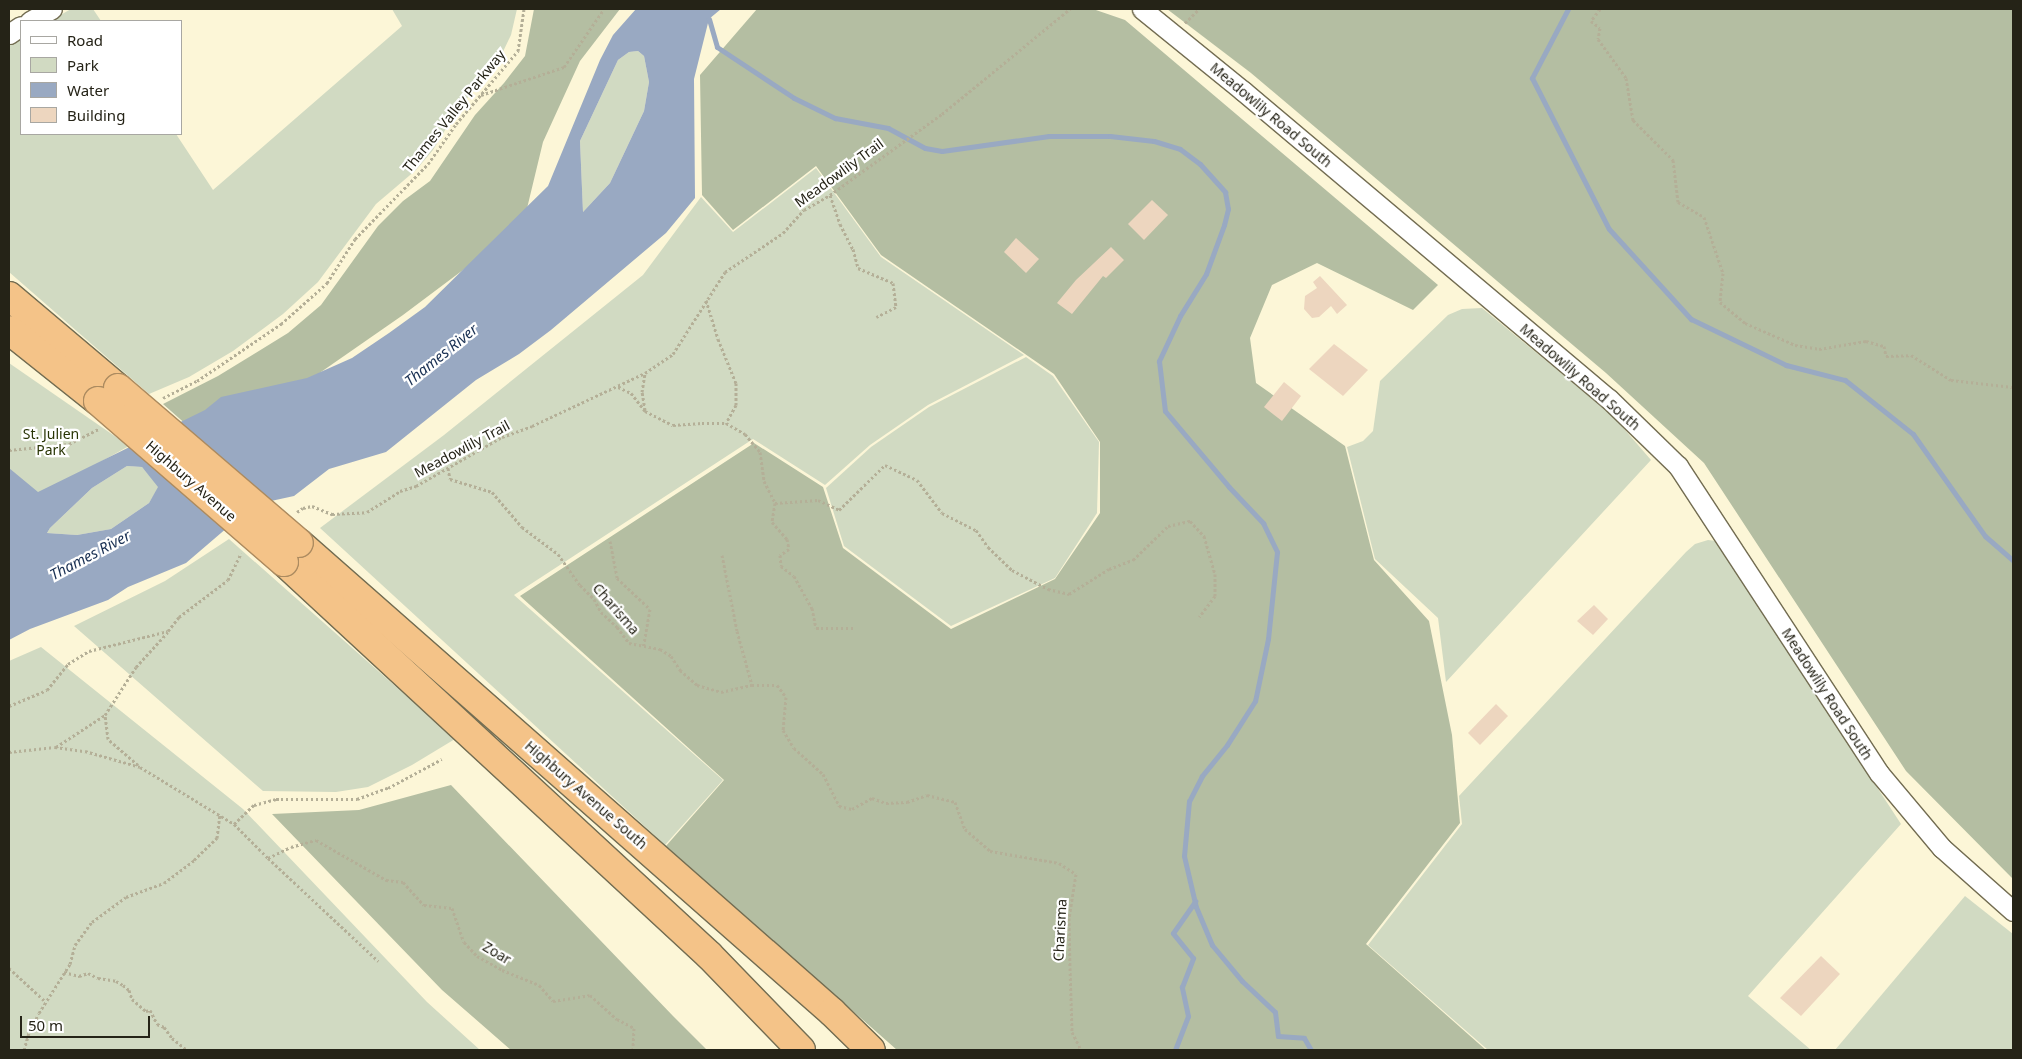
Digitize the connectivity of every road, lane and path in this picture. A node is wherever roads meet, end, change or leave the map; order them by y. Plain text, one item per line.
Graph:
1 (52, 9) edge
2 (524, 9) edge
3 (604, 9) edge
4 (1070, 9) edge
5 (1142, 9) edge
6 (1600, 9) edge
7 (32, 20) edge
8 (20, 27) edge
9 (9, 34) edge
10 (480, 95) junction
11 (830, 195) junction
12 (9, 296) edge
13 (706, 300) junction
14 (876, 317) dead end
15 (9, 330) edge
16 (645, 373) junction
17 (618, 387) junction
18 (2013, 387) edge
19 (155, 402) dead end
20 (107, 405) junction
21 (645, 411) junction
22 (726, 423) junction
23 (9, 450) edge
24 (448, 468) junction
25 (775, 503) junction
26 (295, 513) dead end
27 (610, 541) dead end
28 (249, 547) dead end
29 (291, 552) junction
30 (722, 555) dead end
31 (1199, 617) dead end
32 (854, 628) dead end
33 (168, 631) junction
34 (643, 647) junction
35 (752, 685) junction
36 (9, 706) edge
37 (105, 714) junction
38 (55, 747) junction
39 (9, 752) edge
40 (442, 758) dead end
41 (140, 767) junction
42 (220, 814) junction
43 (234, 824) junction
44 (268, 858) junction
45 (2013, 911) edge
46 (378, 961) dead end
47 (9, 968) edge
48 (64, 972) junction
49 (46, 1002) junction
50 (24, 1050) edge
51 (187, 1050) edge
52 (633, 1050) edge
53 (801, 1050) edge
54 (871, 1050) edge
55 (1082, 1050) edge

1 - 7 street
2 - 10 path, Thames Valley Parkway
3 - 10 path
4 - 11 path, Meadowlily Trail
5 - 45 street, Meadowlily Road South
6 - 18 path
8 - 9 street
10 - 19 path, Thames Valley Parkway
11 - 13 path, Meadowlily Trail
11 - 14 path
12 - 20 highway
13 - 16 path, Meadowlily Trail
13 - 22 path
15 - 20 highway
16 - 17 path, Meadowlily Trail
16 - 21 path
17 - 21 path
17 - 24 path, Meadowlily Trail
20 - 23 path
20 - 29 highway, Highbury Avenue, bridge
21 - 22 path
22 - 25 path
24 - 26 path, Meadowlily Trail
24 - 34 path, Charisma
25 - 31 path
25 - 32 path
27 - 34 path
28 - 33 path
29 - 53 highway
29 - 54 highway, Highbury Avenue South
30 - 35 path
33 - 36 path
33 - 37 path
34 - 35 path, Charisma
35 - 55 path, Charisma
37 - 38 path
37 - 41 path
38 - 39 path
38 - 41 path
40 - 43 path
41 - 42 path
42 - 43 path
42 - 48 path
43 - 44 path
44 - 46 path
44 - 52 path, Zoar
47 - 49 path
48 - 49 path
48 - 51 path
49 - 50 path

